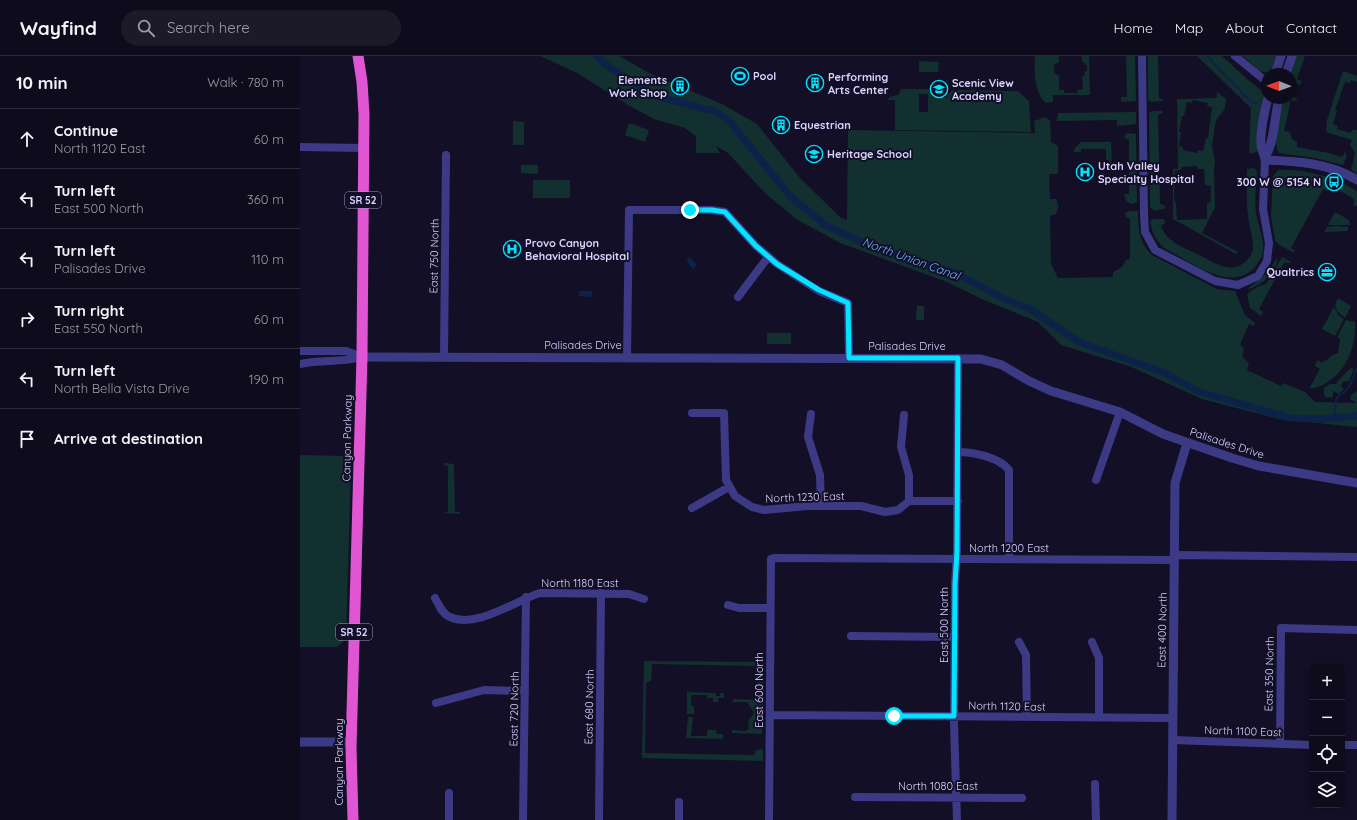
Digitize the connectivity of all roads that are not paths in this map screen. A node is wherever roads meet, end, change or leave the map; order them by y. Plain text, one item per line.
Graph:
1 (358, 56) edge
2 (1142, 56) edge
3 (1236, 56) edge
4 (1280, 56) edge
5 (1292, 56) edge
6 (1277, 68) edge
7 (1288, 68) edge
8 (1261, 77) edge
9 (1266, 104) edge
10 (1278, 104) edge
11 (300, 147) edge
12 (364, 148) junction
13 (446, 156) dead end
14 (1265, 158) junction
15 (1357, 180) edge
16 (768, 257) junction
17 (738, 297) dead end
18 (300, 351) edge
19 (362, 356) junction
20 (444, 356) junction
21 (628, 357) junction
22 (849, 358) junction
23 (958, 358) junction
24 (300, 364) edge
25 (1120, 412) junction
26 (692, 413) dead end
27 (811, 414) dead end
28 (904, 415) dead end
29 (1187, 443) junction
30 (958, 452) junction
31 (1096, 480) dead end
32 (1357, 483) edge
33 (729, 487) junction
34 (909, 501) junction
35 (958, 501) junction
36 (821, 506) junction
37 (692, 508) dead end
38 (1357, 557) edge
39 (1175, 558) junction
40 (771, 559) joint
41 (956, 559) junction
42 (1009, 559) junction
43 (601, 593) junction
44 (526, 597) junction
45 (435, 598) dead end
46 (644, 599) dead end
47 (728, 605) dead end
48 (770, 608) junction
49 (1357, 630) edge
50 (851, 636) dead end
51 (955, 637) junction
52 (1019, 642) dead end
53 (1092, 642) dead end
54 (525, 691) junction
55 (436, 703) dead end
56 (770, 715) junction
57 (954, 716) junction
58 (1027, 717) junction
59 (1099, 718) junction
60 (1172, 718) junction
61 (1173, 740) junction
62 (300, 742) edge
63 (351, 742) junction
64 (1280, 744) junction
65 (1309, 745) edge
66 (1345, 745) edge
67 (1357, 745) edge
68 (1095, 784) dead end
69 (449, 793) dead end
70 (855, 796) dead end
71 (956, 798) junction
72 (1022, 798) dead end
73 (679, 802) dead end
74 (353, 820) edge
75 (449, 820) edge
76 (524, 820) edge
77 (599, 820) edge
78 (679, 820) edge
79 (769, 820) edge
80 (957, 820) edge
81 (1096, 820) edge
82 (1172, 820) edge

1 - 12 highway, Canyon Parkway / SR 52
2 - 14 street
3 - 8 street
4 - 6 street
5 - 7 street
9 - 14 street
10 - 14 street
11 - 12 street
12 - 19 highway, Canyon Parkway / SR 52
13 - 20 street, East 750 North
14 - 15 street
16 - 17 street
16 - 21 street
16 - 22 street
18 - 19 street, Palisades Drive
19 - 20 street, Palisades Drive
19 - 24 street, Palisades Drive
19 - 63 highway, Canyon Parkway / SR 52
20 - 21 street, Palisades Drive
21 - 22 street, Palisades Drive
22 - 23 street, Palisades Drive
23 - 25 street, Palisades Drive
23 - 30 street, East 500 North
25 - 29 street, Palisades Drive
25 - 31 street
26 - 33 street
27 - 36 street
28 - 34 street
29 - 32 street, Palisades Drive
29 - 39 street, East 400 North
30 - 35 street, East 500 North
30 - 42 street
33 - 36 street, North 1230 East
33 - 37 street
34 - 35 street
34 - 36 street, North 1230 East
35 - 41 street, East 500 North
38 - 39 street, North 1200 East
39 - 42 street, North 1200 East
39 - 60 street, East 400 North
40 - 41 street, North 1200 East
40 - 48 street, East 600 North
41 - 42 street, North 1200 East
41 - 51 street, East 500 North
43 - 44 street, North 1180 East
43 - 46 street, North 1180 East
43 - 77 street, East 680 North
44 - 45 street, North 1180 East
44 - 54 street, East 720 North
47 - 48 street
48 - 56 street, East 600 North
49 - 64 street, East 350 North
50 - 51 street
51 - 57 street, East 500 North
52 - 58 street
53 - 59 street
54 - 55 street
54 - 76 street, East 720 North
56 - 57 street, North 1120 East
56 - 79 street, East 600 North
57 - 58 street, North 1120 East
57 - 71 street, East 500 North
58 - 59 street, North 1120 East
59 - 60 street, North 1120 East
60 - 61 street, East 400 North
61 - 64 street, North 1100 East
61 - 82 street, East 400 North
62 - 63 street
63 - 74 highway, Canyon Parkway / SR 52
64 - 65 street, North 1100 East
66 - 67 street
68 - 81 street
69 - 75 street
70 - 71 street, North 1080 East
71 - 72 street, North 1080 East
71 - 80 street, East 500 North
73 - 78 street

